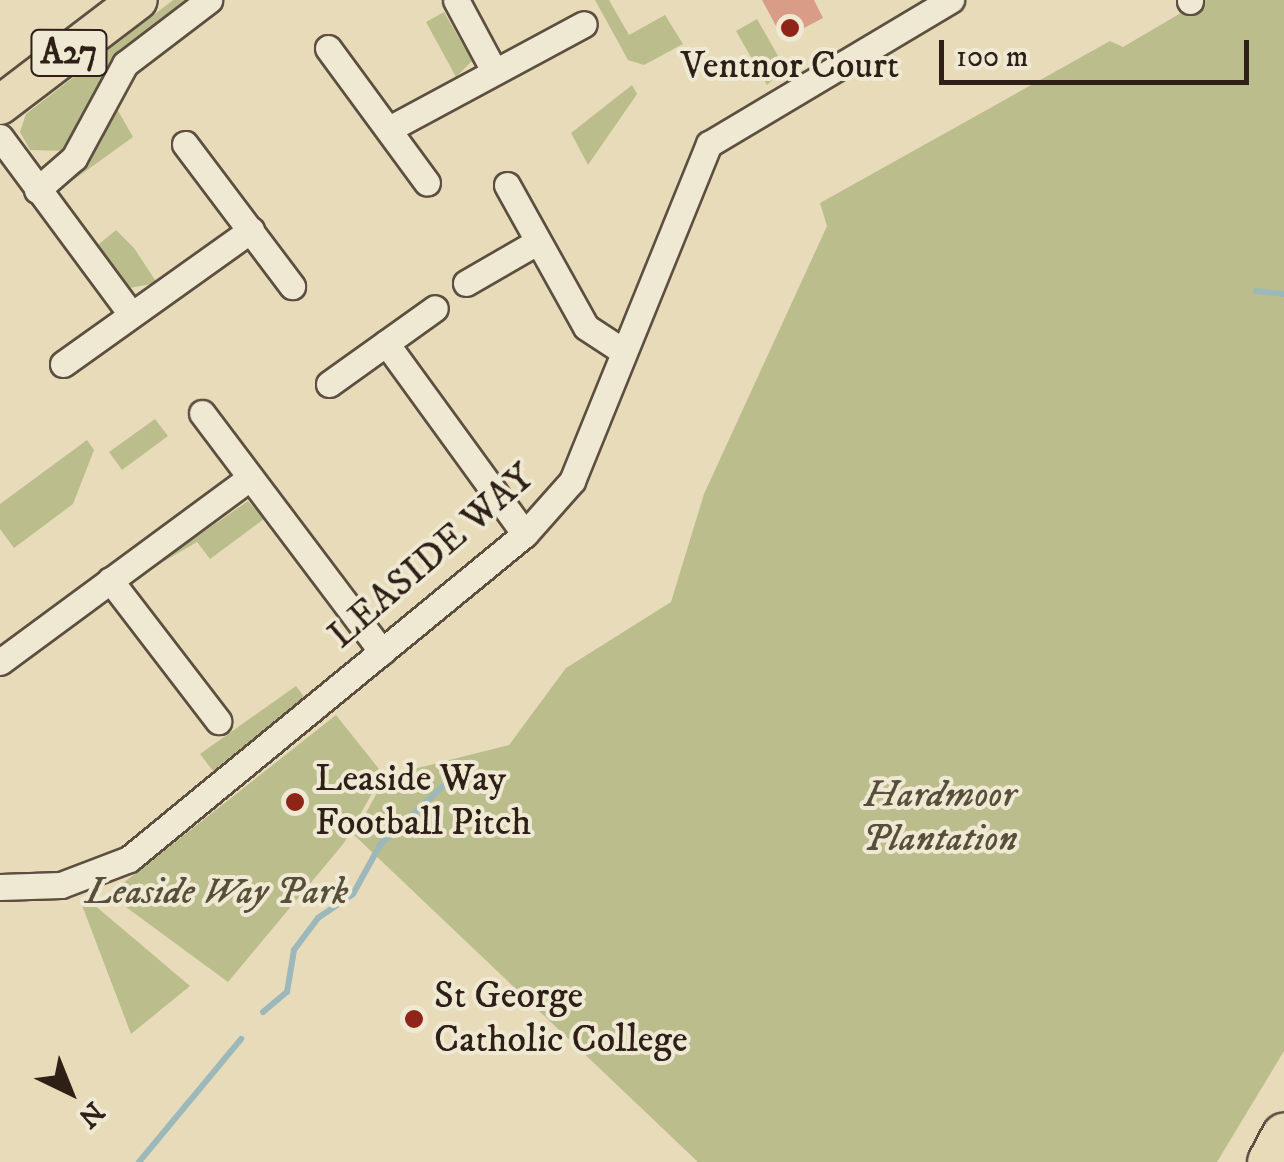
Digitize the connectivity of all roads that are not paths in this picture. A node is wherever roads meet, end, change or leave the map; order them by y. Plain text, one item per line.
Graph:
1 (138, 0) edge
2 (210, 0) edge
3 (456, 0) edge
4 (951, 0) edge
5 (584, 24) dead end
6 (328, 48) dead end
7 (494, 71) junction
8 (0, 105) edge
9 (389, 130) junction
10 (0, 137) edge
11 (186, 144) dead end
12 (426, 184) dead end
13 (508, 186) dead end
14 (37, 190) junction
15 (251, 230) junction
16 (537, 242) junction
17 (466, 283) dead end
18 (292, 286) dead end
19 (435, 308) dead end
20 (131, 314) junction
21 (386, 343) junction
22 (621, 350) junction
23 (62, 364) dead end
24 (329, 384) dead end
25 (202, 414) dead end
26 (250, 478) junction
27 (526, 534) junction
28 (110, 580) junction
29 (382, 652) junction
30 (0, 662) edge
31 (218, 721) dead end
32 (0, 887) edge
33 (1284, 1136) edge
34 (1270, 1162) edge

1 - 8 main road, A27
2 - 14 street
3 - 7 street
4 - 22 street, LEASIDE WAY
5 - 7 street
6 - 9 street
7 - 9 street
9 - 12 street
10 - 14 street
11 - 15 street
13 - 16 street
14 - 20 street
15 - 18 street
15 - 20 street
16 - 17 street
16 - 22 street
19 - 21 street
20 - 23 street
21 - 24 street
21 - 27 street
22 - 27 street, LEASIDE WAY
25 - 26 street
26 - 28 street
26 - 29 street
27 - 29 street, LEASIDE WAY
28 - 30 street
28 - 31 street
29 - 32 street, LEASIDE WAY
33 - 34 highway

